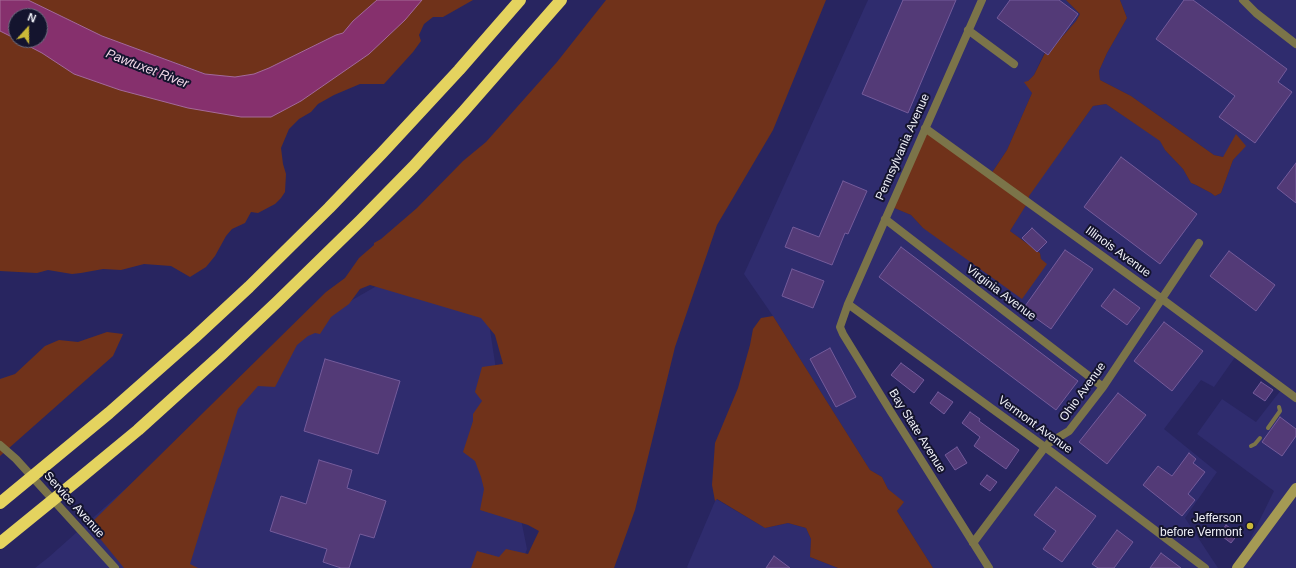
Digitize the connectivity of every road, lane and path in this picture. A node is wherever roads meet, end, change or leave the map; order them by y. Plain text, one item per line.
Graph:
1 (520, 0) edge
2 (562, 0) edge
3 (982, 0) edge
4 (1243, 0) edge
5 (968, 30) junction
6 (1296, 44) edge
7 (1014, 64) dead end
8 (925, 128) junction
9 (884, 219) junction
10 (1199, 243) dead end
11 (1162, 299) junction
12 (848, 304) junction
13 (1103, 386) junction
14 (1296, 398) edge
15 (1279, 407) dead end
16 (1268, 428) dead end
17 (1260, 438) dead end
18 (0, 445) edge
19 (1251, 446) dead end
20 (1045, 447) junction
21 (1296, 488) edge
22 (0, 503) edge
23 (0, 542) edge
24 (973, 543) junction
25 (115, 568) edge
26 (989, 568) edge
27 (1205, 568) edge
28 (1237, 568) edge

1 - 22 highway
2 - 23 highway
3 - 5 street, Pennsylvania Avenue
4 - 6 street
5 - 7 street
5 - 8 street, Pennsylvania Avenue
8 - 9 street, Pennsylvania Avenue
8 - 11 street, Illinois Avenue
9 - 12 street, Pennsylvania Avenue
9 - 13 street, Virginia Avenue
10 - 11 street, Ohio Avenue
11 - 13 street, Ohio Avenue
11 - 14 street, Illinois Avenue
12 - 20 street, Vermont Avenue
12 - 24 street, Bay State Avenue
13 - 20 street, Ohio Avenue
15 - 16 lane
17 - 19 lane
18 - 25 street, Service Avenue
20 - 24 street, Ohio Avenue
20 - 27 street, Vermont Avenue
21 - 28 main road
24 - 26 street, Bay State Avenue

